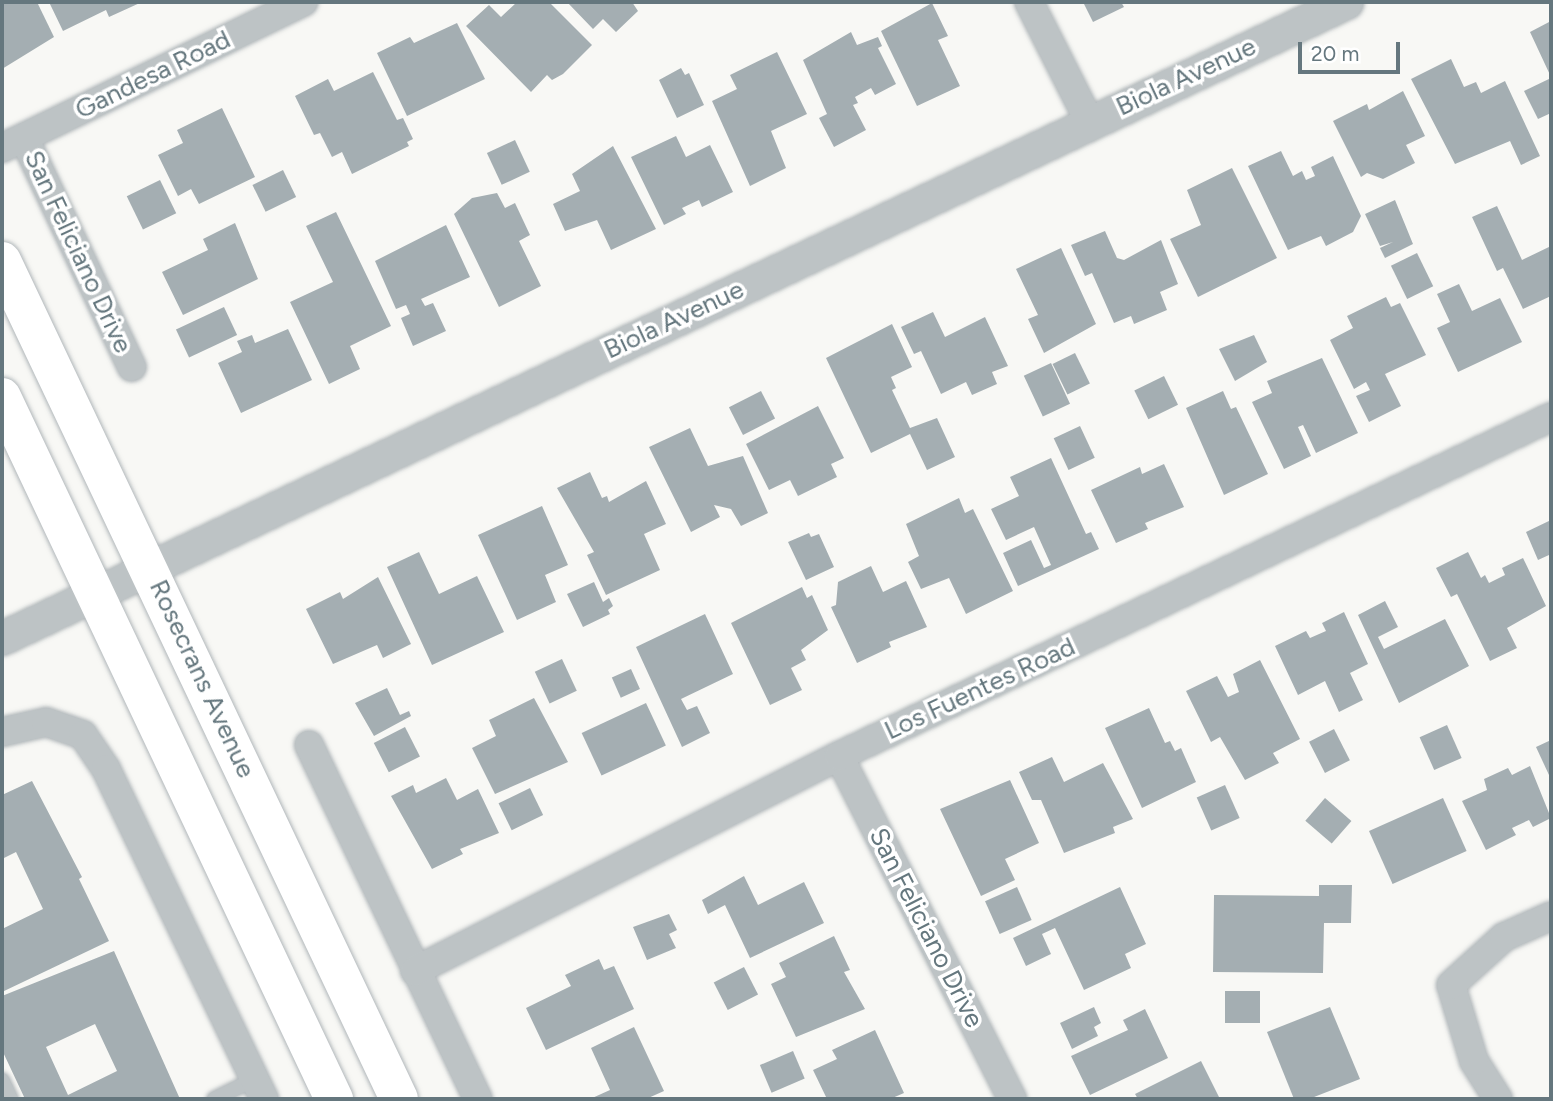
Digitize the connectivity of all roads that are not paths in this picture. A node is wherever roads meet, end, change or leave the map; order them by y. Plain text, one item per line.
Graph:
1 (303, 2) edge
2 (1029, 2) edge
3 (1346, 2) edge
4 (1090, 123) junction
5 (13, 143) edge
6 (2, 261) edge
7 (132, 367) dead end
8 (2, 397) edge
9 (1551, 417) edge
10 (150, 568) junction
11 (96, 593) junction
12 (2, 638) edge
13 (2, 732) edge
14 (309, 745) dead end
15 (839, 756) junction
16 (1551, 916) edge
17 (415, 971) junction
18 (2, 1080) edge
19 (259, 1089) edge
20 (11, 1099) edge
21 (214, 1099) edge
22 (334, 1099) edge
23 (399, 1099) edge
24 (478, 1099) edge
25 (1012, 1099) edge
26 (1498, 1099) edge

1 - 5 street, Gandesa Road
2 - 4 street
3 - 4 street, Biola Avenue
4 - 10 street, Biola Avenue
5 - 7 street, San Feliciano Drive
6 - 10 main road, Rosecrans Avenue
8 - 11 main road
9 - 15 street, Los Fuentes Road
10 - 11 street, Biola Avenue
10 - 23 main road, Rosecrans Avenue
11 - 12 street, Biola Avenue
11 - 22 main road
13 - 19 street
14 - 17 street
15 - 17 street, Los Fuentes Road
15 - 25 street, San Feliciano Drive
16 - 26 street
17 - 24 street
18 - 20 lane
19 - 21 lane

